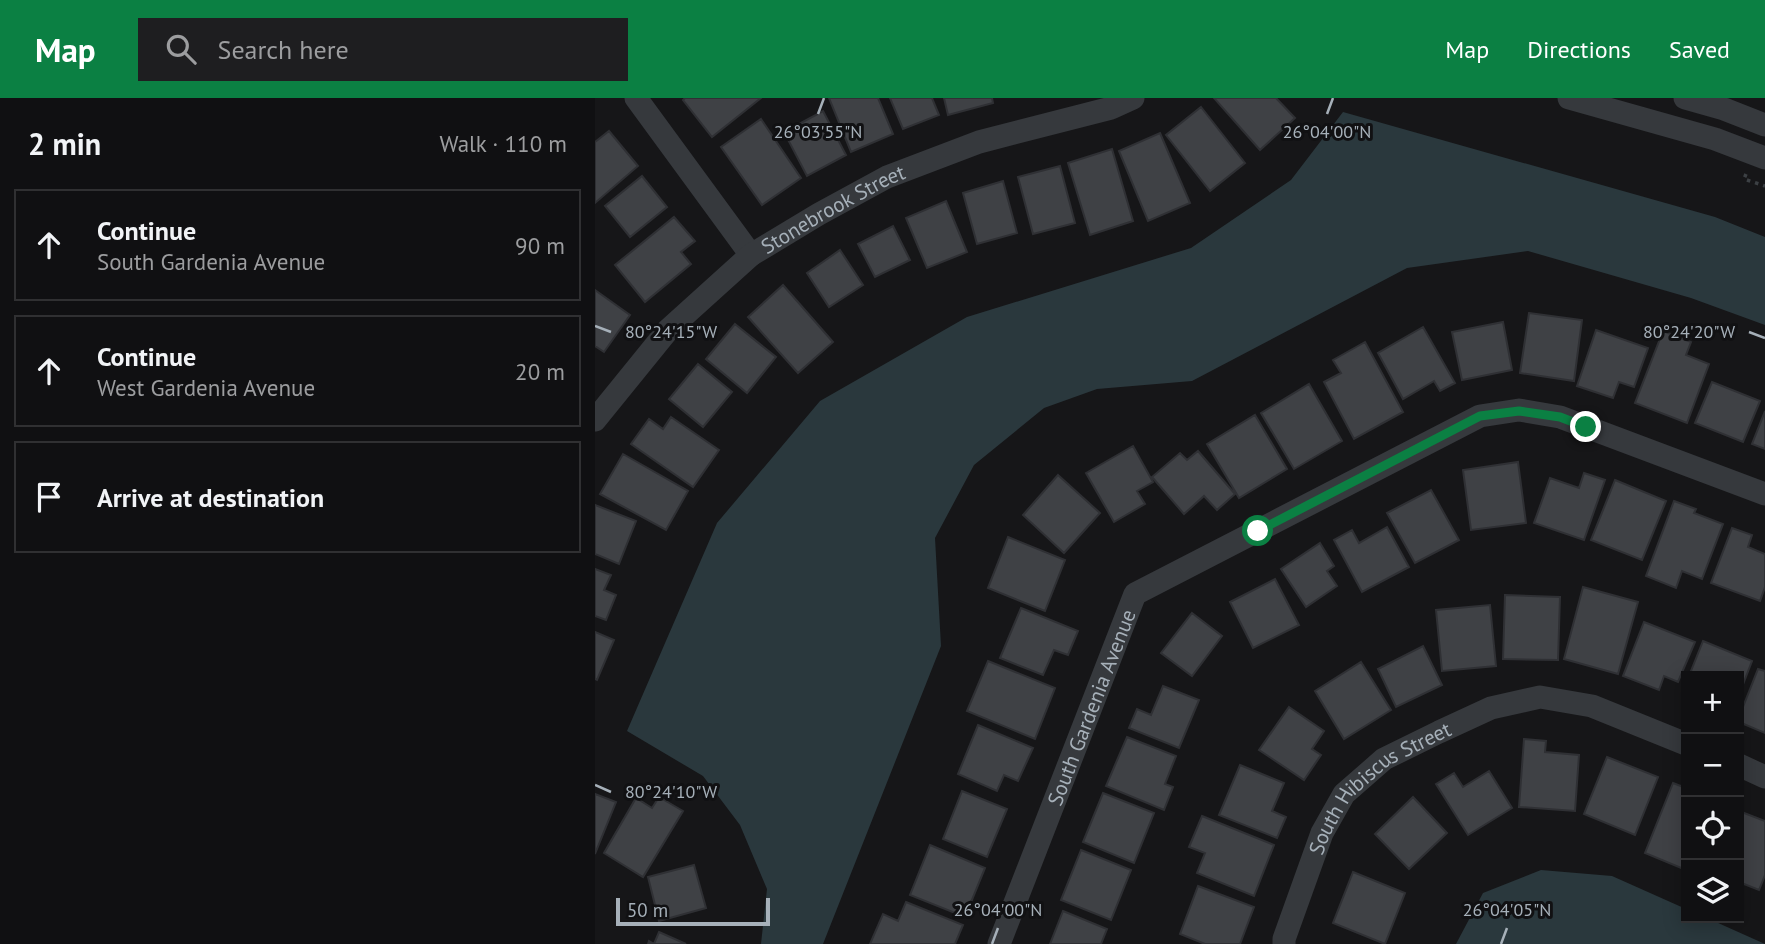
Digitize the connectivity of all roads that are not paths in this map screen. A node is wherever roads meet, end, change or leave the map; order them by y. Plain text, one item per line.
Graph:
1 (636, 98) edge
2 (1133, 98) edge
3 (1569, 98) edge
4 (1685, 98) edge
5 (1765, 125) edge
6 (1757, 162) edge
7 (751, 255) junction
8 (595, 420) edge
9 (1765, 494) edge
10 (1681, 742) edge
11 (1744, 767) edge
12 (1765, 777) edge
13 (999, 944) edge
14 (1284, 944) edge

1 - 7 street
2 - 7 street, Stonebrook Street
3 - 6 street
4 - 5 street
7 - 8 street, Stonebrook Street
9 - 13 street, South Gardenia Avenue
10 - 14 street, South Hibiscus Street
11 - 12 street

